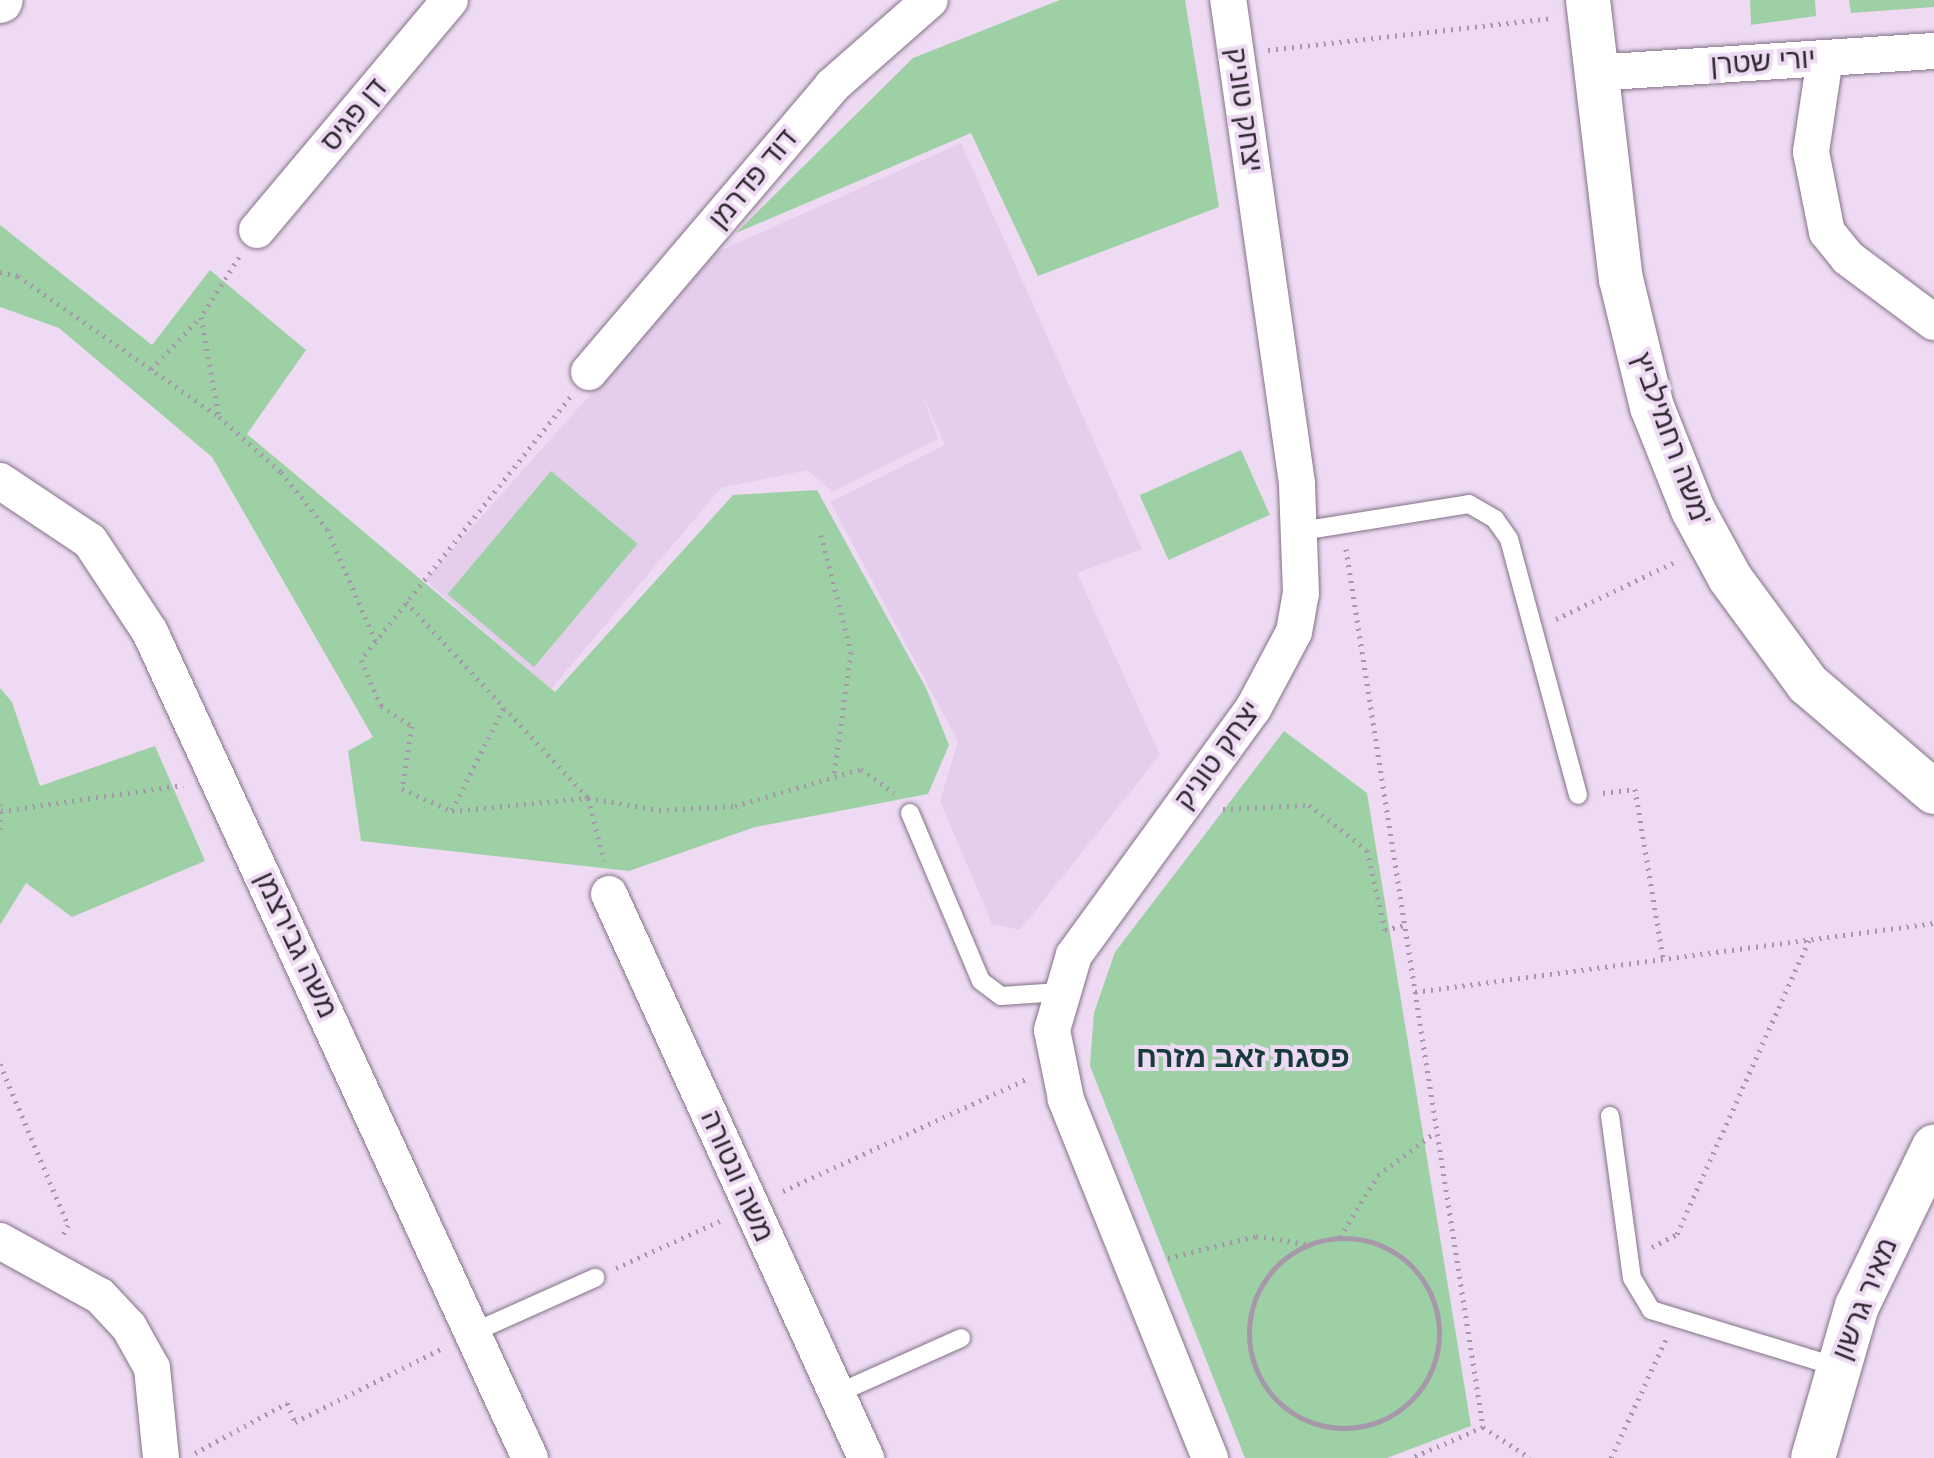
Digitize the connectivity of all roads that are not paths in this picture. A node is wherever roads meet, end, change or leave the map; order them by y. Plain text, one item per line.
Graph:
1 (450, 0) edge
2 (930, 0) edge
3 (1228, 0) edge
4 (1588, 7) edge
5 (1934, 51) edge
6 (1825, 58) junction
7 (1593, 73) junction
8 (257, 230) road end
9 (1934, 322) edge
10 (589, 372) road end
11 (0, 481) edge
12 (1301, 531) junction
13 (1934, 792) edge
14 (1578, 795) road end
15 (910, 813) road end
16 (609, 894) road end
17 (1060, 992) junction
18 (1610, 1116) dead end
19 (1934, 1147) edge
20 (0, 1241) edge
21 (595, 1278) road end
22 (474, 1332) junction
23 (961, 1338) dead end
24 (1838, 1367) junction
25 (836, 1394) junction
26 (161, 1458) edge
27 (530, 1458) edge
28 (866, 1458) edge
29 (1210, 1458) edge
30 (1813, 1458) edge

1 - 8 street, דן פגיס
2 - 10 street, דוד פדרמן
3 - 12 street, יצחק טוניק
4 - 7 street, משה רחמילביץ'
5 - 6 street, יורי שטרן
6 - 7 street, יורי שטרן
6 - 9 street
7 - 13 street, משה רחמילביץ'
11 - 22 street, משה גבירצמן
12 - 14 lane
12 - 17 street, יצחק טוניק
15 - 17 lane
16 - 25 street, משה ונטורה
17 - 29 street, יצחק טוניק
18 - 24 lane
19 - 24 street, מאיר גרשון
20 - 26 street
21 - 22 lane
22 - 27 street, משה גבירצמן
23 - 25 lane
24 - 30 street, מאיר גרשון
25 - 28 street, משה ונטורה

